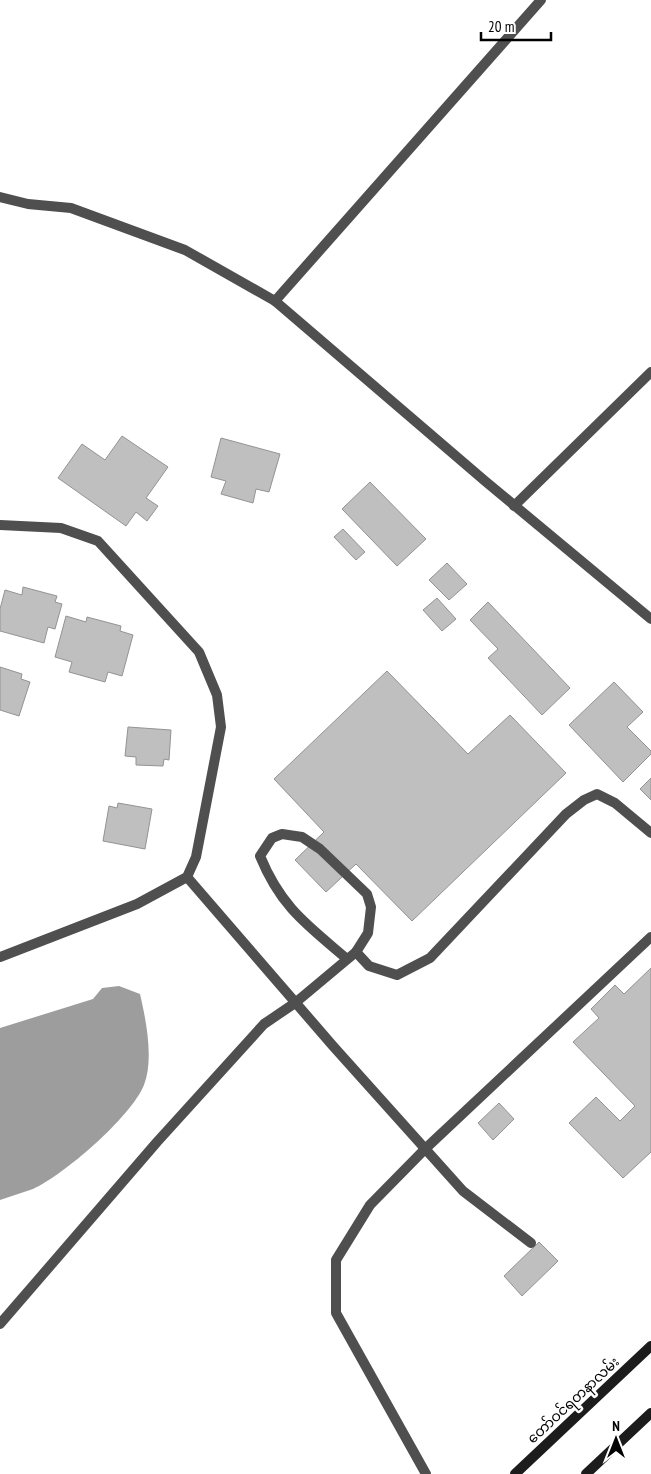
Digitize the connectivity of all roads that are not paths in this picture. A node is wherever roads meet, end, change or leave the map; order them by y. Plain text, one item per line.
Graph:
1 (540, 0) edge
2 (0, 197) edge
3 (275, 301) junction
4 (651, 372) edge
5 (514, 506) junction
6 (0, 525) edge
7 (651, 619) edge
8 (651, 833) edge
9 (187, 877) junction
10 (651, 937) edge
11 (356, 952) junction
12 (0, 957) edge
13 (347, 959) junction
14 (295, 1003) junction
15 (425, 1149) junction
16 (531, 1243) dead end
17 (0, 1324) edge
18 (651, 1346) edge
19 (651, 1413) edge
20 (426, 1474) edge
21 (515, 1474) edge
22 (586, 1474) edge

1 - 3 street
2 - 3 street
3 - 5 street
4 - 5 street
5 - 7 street
6 - 9 street
8 - 11 street
9 - 12 street
9 - 14 street
10 - 15 street
11 - 13 street
11 - 13 street
13 - 14 street
14 - 15 street
14 - 17 street
15 - 16 street
15 - 20 street
18 - 21 main road, တော်ဝင်ရတနာလမ်း
19 - 22 main road

